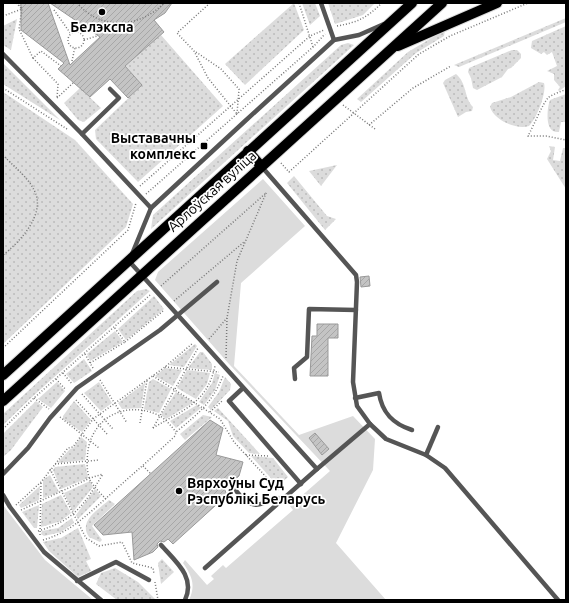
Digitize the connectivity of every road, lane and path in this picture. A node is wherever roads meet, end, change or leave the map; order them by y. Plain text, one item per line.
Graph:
1 (16, 3) edge
2 (19, 3) edge
3 (77, 3) edge
4 (164, 3) edge
5 (210, 3) edge
6 (299, 3) edge
7 (321, 3) edge
8 (382, 3) edge
9 (412, 3) edge
10 (442, 3) edge
11 (497, 3) edge
12 (528, 3) edge
13 (22, 9) junction
14 (54, 10) dead end
15 (3, 16) edge
16 (394, 19) junction
17 (330, 28) junction
18 (71, 34) junction
19 (97, 36) dead end
20 (310, 36) junction
21 (84, 40) junction
22 (334, 40) junction
23 (75, 47) junction
24 (313, 47) junction
25 (390, 49) junction
26 (194, 51) junction
27 (3, 54) edge
28 (72, 61) dead end
29 (61, 66) dead end
30 (451, 66) dead end
31 (73, 83) dead end
32 (3, 88) edge
33 (110, 89) dead end
34 (566, 89) edge
35 (57, 98) dead end
36 (238, 98) junction
37 (335, 99) junction
38 (230, 106) junction
39 (353, 113) junction
40 (237, 114) junction
41 (369, 125) junction
42 (374, 129) dead end
43 (70, 131) dead end
44 (82, 134) junction
45 (566, 140) edge
46 (248, 151) junction
47 (3, 156) edge
48 (279, 161) dead end
49 (261, 166) junction
50 (139, 186) dead end
51 (131, 197) dead end
52 (142, 198) junction
53 (151, 208) junction
54 (246, 241) junction
55 (3, 255) edge
56 (128, 260) junction
57 (141, 275) junction
58 (218, 282) dead end
59 (155, 291) junction
60 (169, 306) junction
61 (356, 310) junction
62 (177, 315) junction
63 (227, 318) junction
64 (125, 342) dead end
65 (202, 344) junction
66 (3, 348) edge
67 (85, 354) junction
68 (90, 363) dead end
69 (215, 364) dead end
70 (165, 367) junction
71 (185, 369) junction
72 (225, 370) junction
73 (214, 372) junction
74 (63, 373) junction
75 (3, 375) edge
76 (153, 376) junction
77 (228, 377) dead end
78 (295, 378) dead end
79 (56, 379) junction
80 (147, 380) junction
81 (77, 388) junction
82 (174, 388) junction
83 (243, 388) junction
84 (70, 395) junction
85 (34, 398) junction
86 (355, 398) junction
87 (226, 399) dead end
88 (3, 401) edge
89 (196, 402) junction
90 (205, 408) junction
91 (142, 410) junction
92 (210, 412) junction
93 (54, 413) junction
94 (100, 414) junction
95 (159, 416) junction
96 (93, 419) junction
97 (105, 419) junction
98 (165, 420) junction
99 (140, 423) dead end
100 (370, 424) junction
101 (99, 425) junction
102 (438, 427) dead end
103 (3, 429) edge
104 (113, 429) dead end
105 (412, 430) dead end
106 (176, 432) junction
107 (107, 434) dead end
108 (82, 435) junction
109 (90, 441) junction
110 (99, 448) dead end
111 (246, 455) junction
112 (426, 455) junction
113 (278, 456) junction
114 (99, 460) dead end
115 (86, 462) junction
116 (54, 464) junction
117 (143, 466) junction
118 (50, 469) junction
119 (317, 469) junction
120 (3, 474) edge
121 (151, 474) dead end
122 (90, 478) junction
123 (41, 482) junction
124 (230, 483) dead end
125 (301, 484) junction
126 (95, 487) junction
127 (61, 492) junction
128 (3, 495) edge
129 (285, 498) junction
130 (106, 499) junction
131 (41, 502) junction
132 (16, 505) dead end
133 (18, 511) dead end
134 (74, 514) junction
135 (78, 523) junction
136 (40, 530) junction
137 (34, 532) dead end
138 (161, 545) dead end
139 (205, 568) dead end
140 (149, 580) dead end
141 (77, 581) junction
142 (101, 600) edge
143 (158, 600) edge
144 (185, 600) edge
145 (558, 600) edge

1 - 13 path
2 - 13 path
3 - 4 path
5 - 26 path
6 - 20 path
7 - 17 lane
8 - 17 path
9 - 16 main road, Арлоўская вуліца
10 - 25 main road, Арлоўская вуліца
11 - 25 main road
12 - 39 path
13 - 15 path
13 - 29 path
14 - 18 path
16 - 22 lane
16 - 46 main road, Арлоўская вуліца
17 - 20 path
17 - 22 lane
17 - 24 path
18 - 21 path
18 - 23 path
19 - 21 path
20 - 24 path
20 - 36 path
21 - 23 path
22 - 53 lane
23 - 28 path
24 - 40 path
25 - 37 main road, Арлоўская вуліца
26 - 36 path
26 - 38 path
27 - 44 lane
30 - 41 path
31 - 35 path
32 - 43 path
33 - 44 lane
34 - 45 path
36 - 38 path
36 - 40 path
37 - 39 path
37 - 49 main road, Арлоўская вуліца
38 - 40 path
38 - 50 path
39 - 41 path
39 - 48 path
40 - 52 path
41 - 42 path
44 - 52 lane
46 - 49 main road
46 - 56 main road, Арлоўская вуліца
47 - 55 path
49 - 57 main road, Арлоўская вуліца
49 - 61 lane
51 - 66 path
52 - 53 lane
53 - 56 lane
54 - 59 path
54 - 60 path
54 - 63 path
56 - 57 lane
56 - 75 main road, Арлоўская вуліца
57 - 59 lane
57 - 88 main road, Арлоўская вуліца
58 - 62 lane
59 - 60 lane
59 - 67 path
60 - 62 lane
60 - 64 path
61 - 78 lane
61 - 86 lane
62 - 65 lane
62 - 81 lane
63 - 65 path
63 - 72 path
65 - 70 path
65 - 71 path
65 - 72 lane
67 - 68 path
67 - 74 path
69 - 73 path
70 - 71 path
70 - 76 path
71 - 73 path
71 - 82 path
72 - 73 path
72 - 77 path
72 - 83 lane
72 - 90 path
73 - 89 path
74 - 79 path
74 - 81 path
76 - 80 path
76 - 82 path
79 - 84 path
79 - 85 path
80 - 91 path
80 - 94 path
81 - 84 lane
81 - 94 path
82 - 89 path
82 - 95 path
83 - 113 lane
83 - 119 lane
84 - 93 lane
84 - 96 path
85 - 93 path
85 - 103 path
86 - 100 lane
86 - 105 lane
87 - 92 path
89 - 90 path
89 - 98 path
90 - 92 path
90 - 106 path
91 - 95 path
91 - 97 path
91 - 99 path
92 - 111 path
93 - 108 path
93 - 120 lane
94 - 96 path
94 - 97 path
95 - 98 path
95 - 98 path
96 - 101 path
96 - 108 path
97 - 101 path
97 - 104 path
98 - 106 path
100 - 112 lane
100 - 119 lane
101 - 107 path
101 - 109 path
102 - 112 lane
106 - 117 path
108 - 109 path
108 - 116 path
109 - 110 path
109 - 115 path
111 - 113 path
111 - 129 path
112 - 145 lane
113 - 125 lane
114 - 115 path
115 - 116 path
115 - 122 path
116 - 118 path
117 - 121 path
117 - 130 path
118 - 123 path
118 - 127 path
119 - 125 lane
122 - 126 path
122 - 126 path
122 - 127 path
123 - 131 path
123 - 132 path
124 - 129 lane
125 - 129 lane
126 - 130 path
126 - 134 path
127 - 131 path
127 - 134 path
128 - 141 lane
129 - 139 lane
130 - 135 path
131 - 133 path
131 - 136 path
134 - 135 path
134 - 136 path
135 - 136 path
135 - 143 path
136 - 137 path
138 - 144 lane
140 - 141 lane
141 - 142 lane

